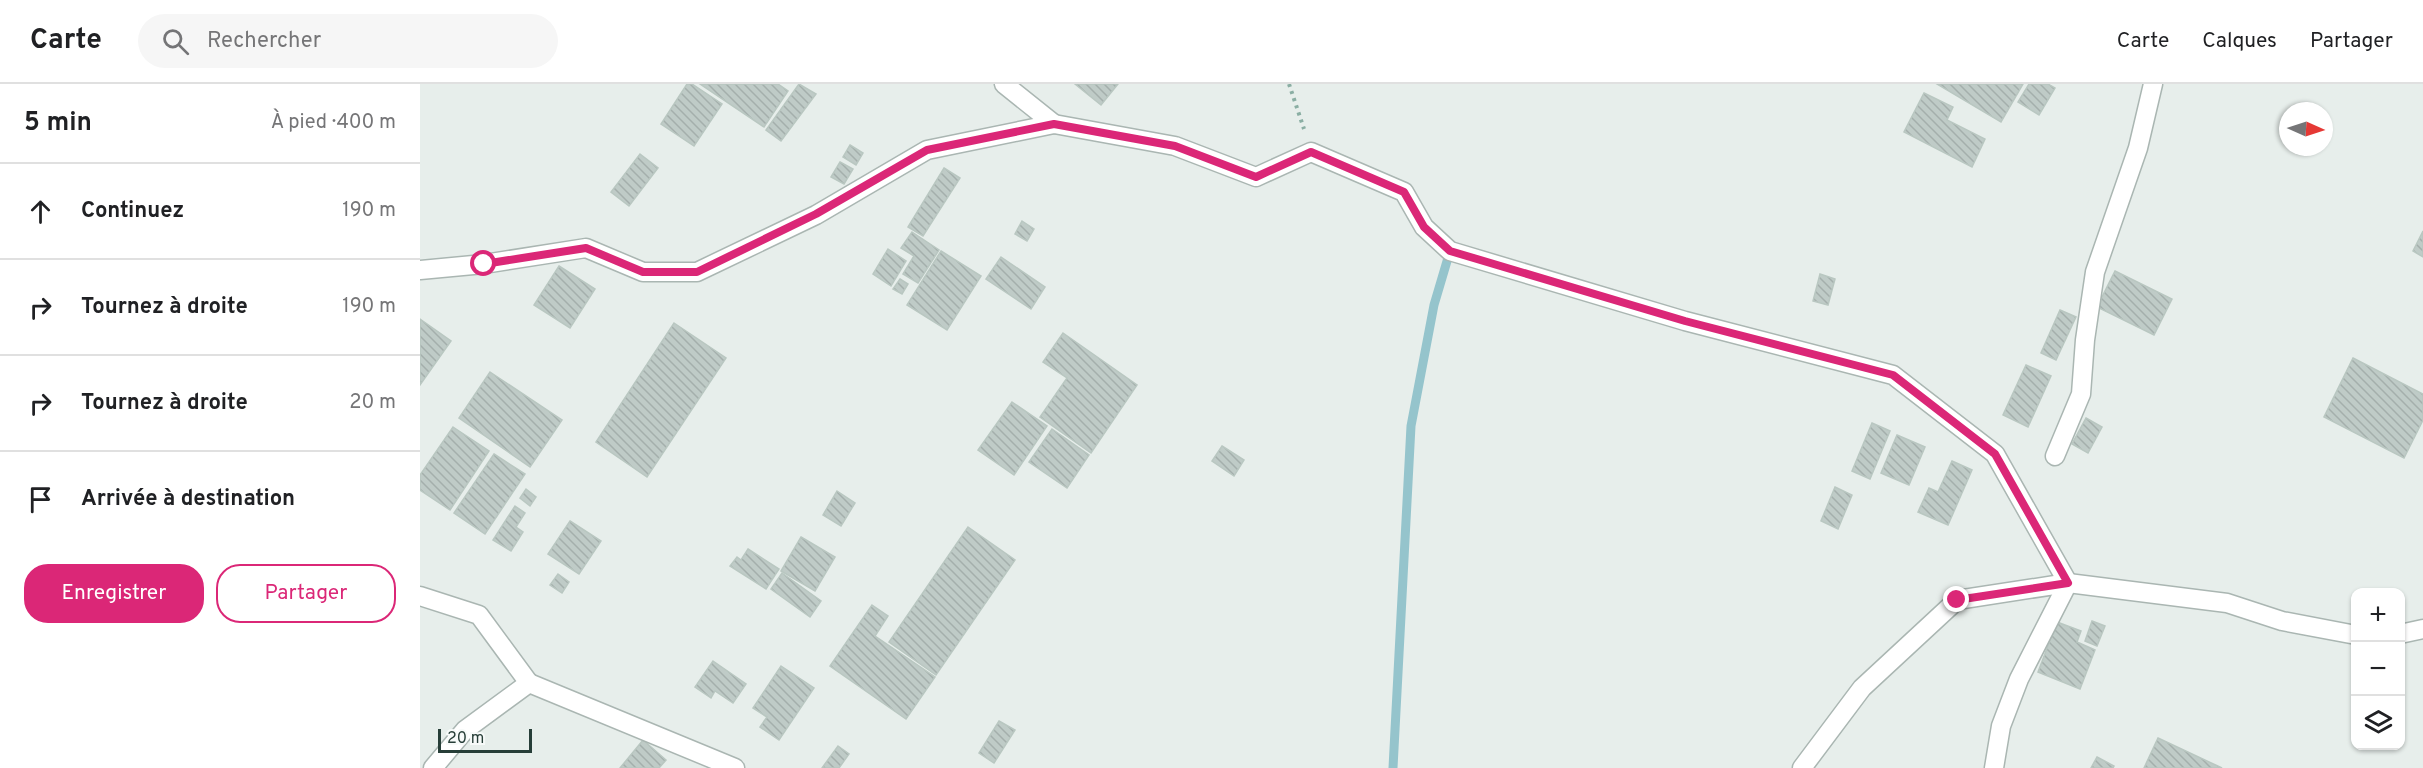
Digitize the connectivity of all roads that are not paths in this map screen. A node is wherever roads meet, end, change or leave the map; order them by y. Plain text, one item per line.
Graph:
1 (1004, 84) edge
2 (2153, 84) edge
3 (1054, 124) junction
4 (420, 270) edge
5 (2055, 456) dead end
6 (2068, 583) junction
7 (420, 596) edge
8 (2423, 629) edge
9 (2405, 633) edge
10 (2351, 634) edge
11 (529, 683) junction
12 (433, 768) edge
13 (735, 768) edge
14 (1802, 768) edge
15 (1994, 768) edge

1 - 3 street
2 - 5 street
3 - 4 street
3 - 6 street
6 - 10 street
6 - 14 street
6 - 15 street
7 - 11 street
8 - 9 street
11 - 12 street
11 - 13 street

